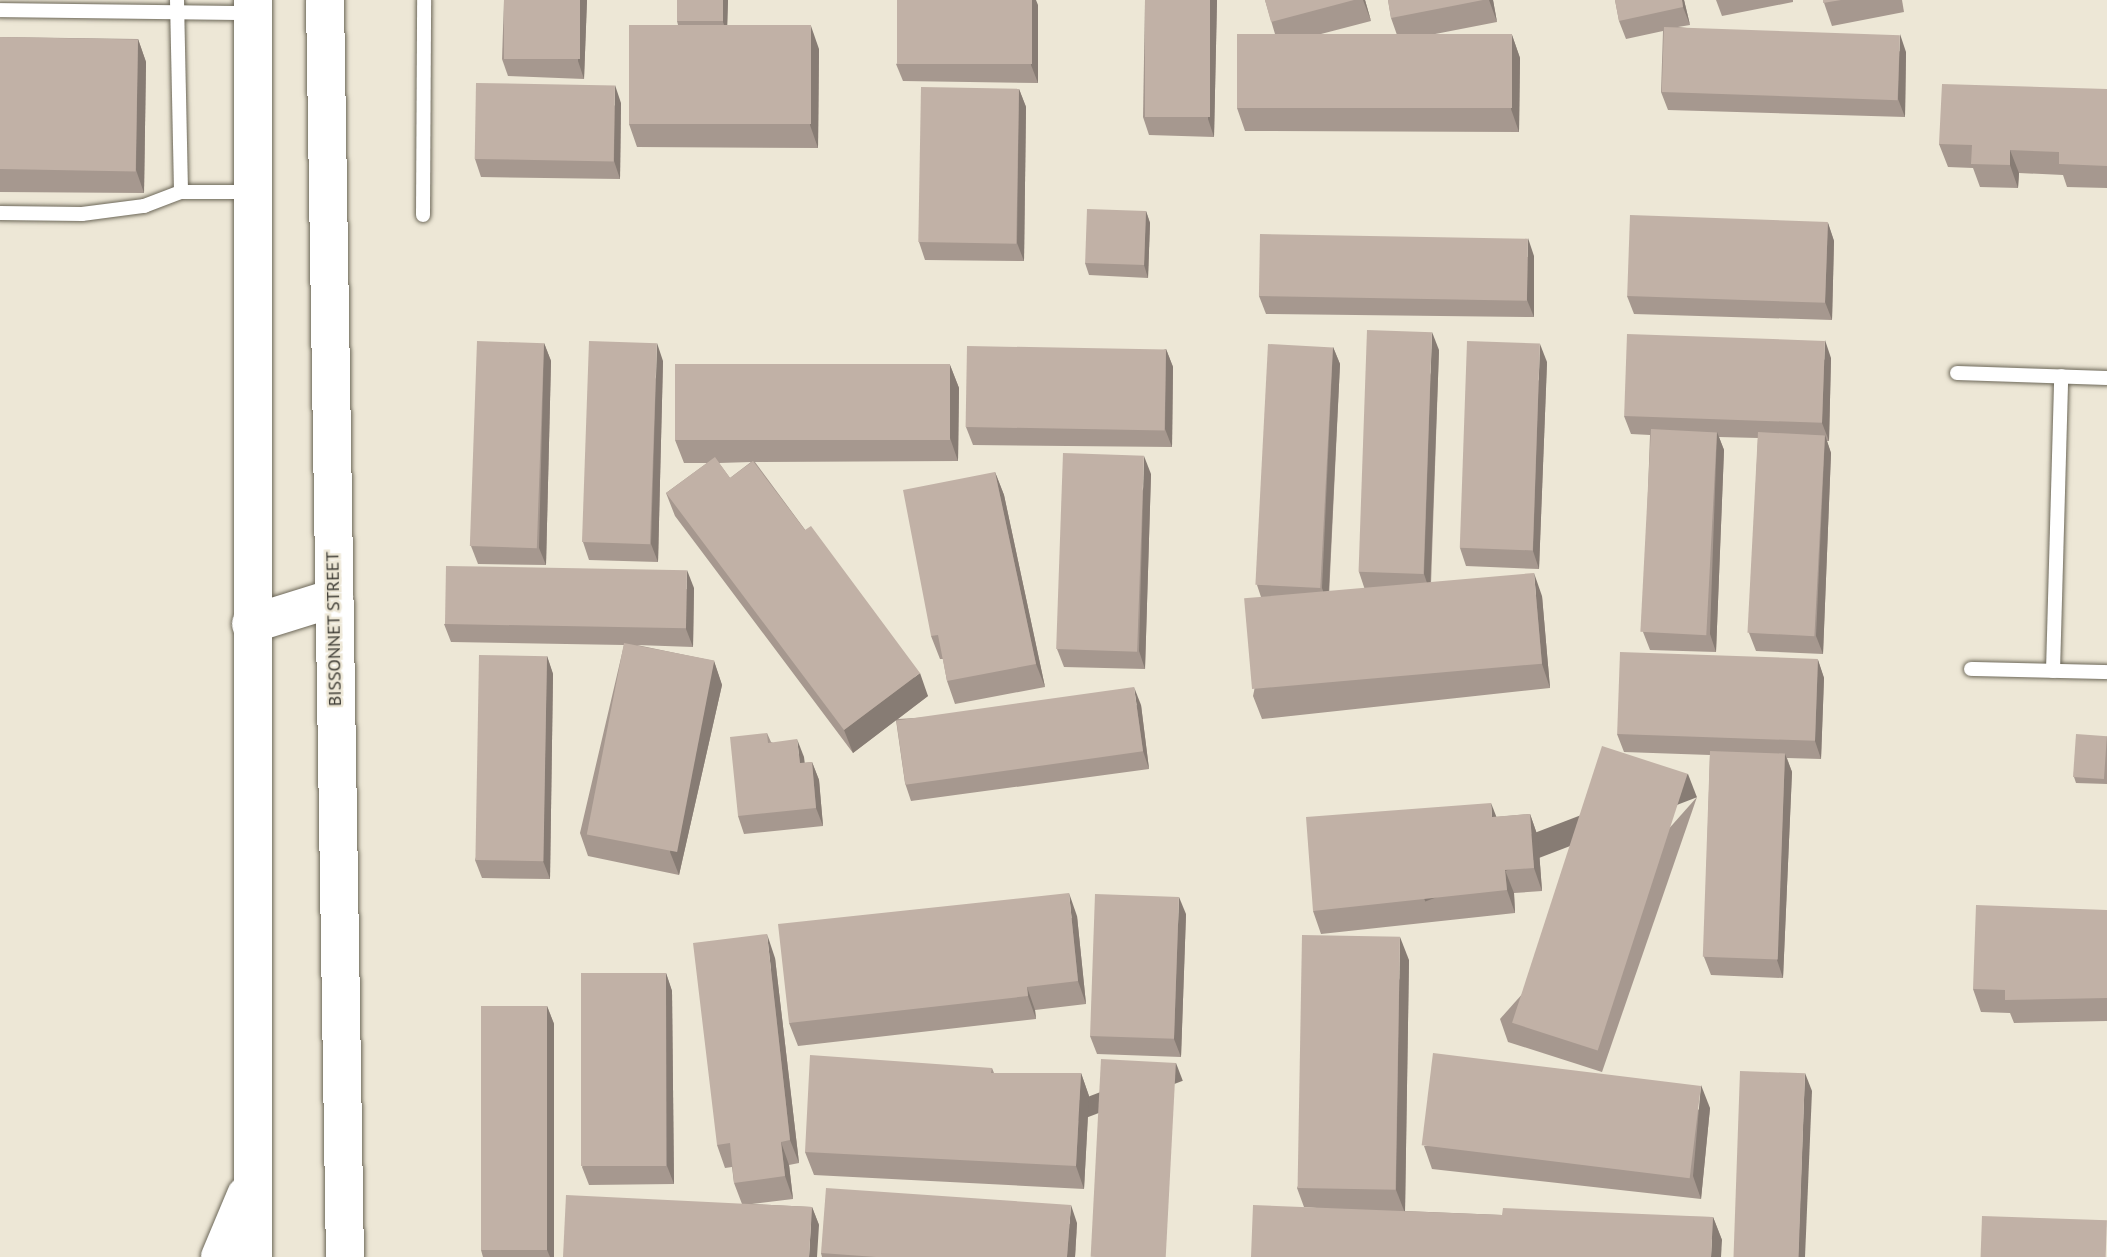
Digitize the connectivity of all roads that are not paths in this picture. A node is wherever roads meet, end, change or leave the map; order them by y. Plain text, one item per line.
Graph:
1 (325, 0) edge
2 (424, 0) edge
3 (177, 6) edge
4 (253, 7) edge
5 (0, 10) edge
6 (180, 192) junction
7 (253, 192) junction
8 (0, 214) edge
9 (423, 215) dead end
10 (1957, 373) dead end
11 (2061, 376) junction
12 (2107, 378) edge
13 (334, 598) junction
14 (251, 624) junction
15 (1971, 669) dead end
16 (2053, 671) junction
17 (2107, 672) edge
18 (253, 1177) junction
19 (347, 1254) edge
20 (220, 1257) edge
21 (253, 1257) edge

1 - 13 main road, BISSONNET STREET
2 - 9 lane
3 - 4 lane
3 - 5 lane
3 - 6 lane
4 - 7 main road
6 - 7 lane
6 - 8 lane
7 - 14 main road
10 - 11 lane
11 - 12 lane
11 - 16 lane
13 - 14 main road
13 - 19 main road, BISSONNET STREET
14 - 18 main road
15 - 16 lane
16 - 17 lane
18 - 20 main road
18 - 21 main road

